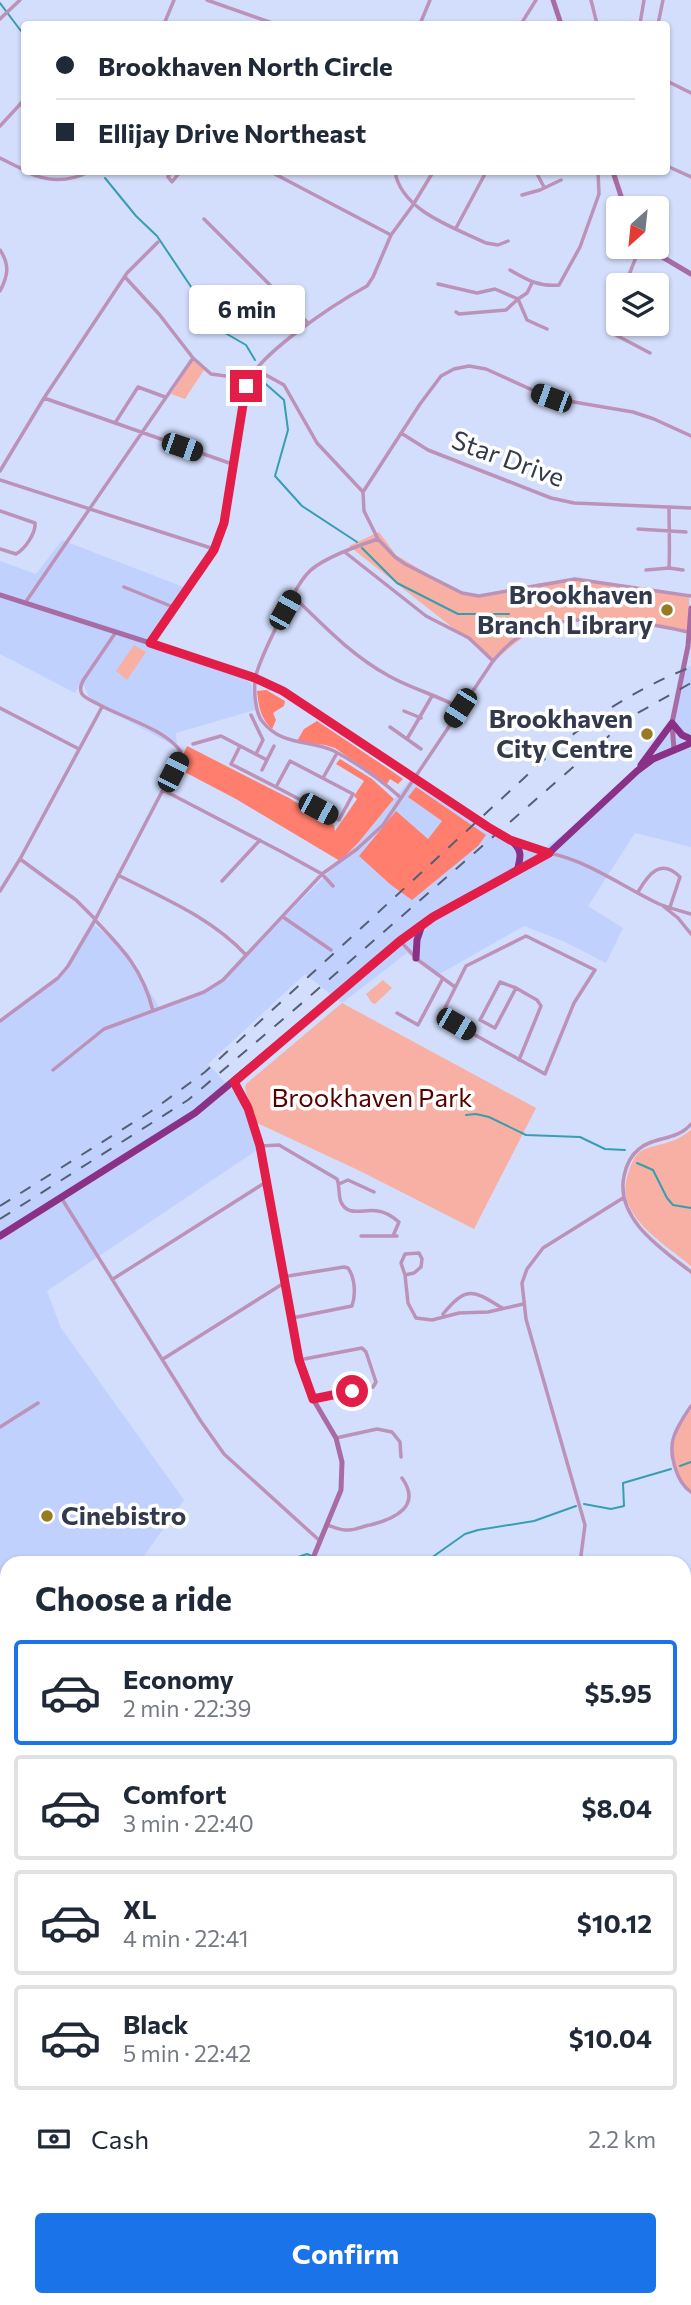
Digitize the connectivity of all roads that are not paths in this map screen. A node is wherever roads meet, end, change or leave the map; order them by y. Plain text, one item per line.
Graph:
1 (20, 0) edge
2 (174, 0) edge
3 (207, 0) edge
4 (430, 0) edge
5 (536, 0) edge
6 (553, 0) edge
7 (591, 0) edge
8 (644, 0) edge
9 (663, 0) edge
10 (0, 19) edge
11 (259, 19) joint
12 (165, 21) edge
13 (265, 21) edge
14 (421, 21) edge
15 (523, 21) edge
16 (560, 21) edge
17 (596, 21) edge
18 (640, 21) edge
19 (658, 21) edge
20 (670, 82) edge
21 (691, 93) edge
22 (21, 103) edge
23 (0, 126) edge
24 (0, 158) edge
25 (670, 167) edge
26 (21, 168) edge
27 (36, 175) edge
28 (80, 175) edge
29 (277, 175) edge
30 (396, 175) edge
31 (431, 175) edge
32 (484, 175) edge
33 (538, 175) edge
34 (598, 175) edge
35 (614, 175) edge
36 (691, 177) edge
37 (561, 180) dead end
38 (544, 187) junction
39 (522, 195) dead end
40 (621, 196) edge
41 (413, 205) junction
42 (204, 219) dead end
43 (456, 228) junction
44 (391, 235) junction
45 (508, 241) dead end
46 (158, 242) dead end
47 (0, 250) edge
48 (666, 259) edge
49 (510, 270) dead end
50 (691, 274) edge
51 (125, 277) junction
52 (532, 283) junction
53 (438, 284) dead end
54 (0, 291) edge
55 (518, 299) junction
56 (456, 312) dead end
57 (308, 323) junction
58 (547, 329) dead end
59 (618, 336) edge
60 (650, 353) dead end
61 (193, 358) junction
62 (250, 373) junction
63 (165, 397) junction
64 (44, 398) junction
65 (114, 423) junction
66 (140, 433) junction
67 (401, 433) junction
68 (691, 436) edge
69 (235, 465) junction
70 (0, 471) edge
71 (0, 480) edge
72 (363, 492) junction
73 (669, 507) junction
74 (691, 508) edge
75 (88, 509) junction
76 (0, 511) edge
77 (638, 529) dead end
78 (669, 530) junction
79 (686, 532) dead end
80 (378, 539) junction
81 (0, 549) edge
82 (214, 550) junction
83 (346, 553) junction
84 (669, 568) junction
85 (646, 570) dead end
86 (683, 570) dead end
87 (124, 587) dead end
88 (0, 595) edge
89 (293, 596) junction
90 (691, 596) edge
91 (24, 603) junction
92 (173, 607) junction
93 (691, 608) edge
94 (116, 632) junction
95 (690, 633) edge
96 (150, 643) junction
97 (493, 661) junction
98 (255, 678) junction
99 (432, 696) junction
100 (102, 707) junction
101 (460, 708) junction
102 (0, 709) edge
103 (404, 711) dead end
104 (251, 715) dead end
105 (421, 718) junction
106 (672, 723) junction
107 (390, 727) dead end
108 (407, 739) junction
109 (691, 741) edge
110 (193, 744) dead end
111 (240, 746) junction
112 (274, 747) dead end
113 (421, 749) dead end
114 (79, 750) junction
115 (674, 750) junction
116 (337, 753) junction
117 (256, 754) junction
118 (267, 760) junction
119 (262, 770) dead end
120 (637, 771) junction
121 (414, 777) junction
122 (323, 778) junction
123 (276, 787) junction
124 (163, 790) junction
125 (400, 797) junction
126 (260, 840) junction
127 (510, 840) junction
128 (549, 853) junction
129 (20, 859) junction
130 (517, 872) junction
131 (322, 874) junction
132 (118, 875) junction
133 (222, 881) dead end
134 (333, 886) dead end
135 (0, 891) edge
136 (638, 892) junction
137 (660, 904) junction
138 (670, 908) junction
139 (691, 914) edge
140 (283, 917) junction
141 (95, 919) junction
142 (422, 925) junction
143 (691, 934) edge
144 (400, 941) junction
145 (331, 950) dead end
146 (246, 956) junction
147 (416, 958) junction
148 (443, 978) junction
149 (456, 987) junction
150 (516, 988) junction
151 (153, 1012) junction
152 (397, 1013) dead end
153 (0, 1021) edge
154 (519, 1060) junction
155 (53, 1070) dead end
156 (234, 1082) junction
157 (691, 1124) edge
158 (260, 1146) junction
159 (267, 1182) junction
160 (340, 1184) junction
161 (374, 1192) dead end
162 (61, 1198) junction
163 (623, 1198) junction
164 (0, 1236) edge
165 (361, 1236) dead end
166 (691, 1272) edge
167 (405, 1275) junction
168 (113, 1279) junction
169 (283, 1280) junction
170 (523, 1304) junction
171 (450, 1306) junction
172 (503, 1308) junction
173 (453, 1314) junction
174 (442, 1316) junction
175 (292, 1318) junction
176 (163, 1359) junction
177 (299, 1360) junction
178 (313, 1399) junction
179 (38, 1403) dead end
180 (691, 1406) edge
181 (0, 1427) edge
182 (335, 1438) junction
183 (401, 1457) dead end
184 (402, 1478) dead end
185 (691, 1492) edge
186 (327, 1525) junction
187 (319, 1543) junction
188 (314, 1556) edge
189 (582, 1556) edge

1 - 10 street
2 - 12 street
3 - 11 street
4 - 14 street
5 - 15 street
6 - 16 street
7 - 17 street
8 - 18 street
9 - 19 street
11 - 13 street
20 - 21 street
22 - 23 street
24 - 26 street
25 - 36 street
27 - 28 street
29 - 44 street
30 - 41 street
31 - 41 street
32 - 43 street
33 - 38 street
34 - 52 street
35 - 40 street
37 - 38 street
38 - 39 street
41 - 43 street
41 - 44 street
42 - 57 street
43 - 45 street
44 - 57 street
46 - 51 street
47 - 54 street
48 - 50 street
49 - 52 street
51 - 61 street
51 - 64 street
52 - 55 street
53 - 55 street
55 - 56 street
55 - 58 street
57 - 62 street
59 - 60 street
61 - 62 street
61 - 63 street
62 - 69 street
62 - 72 street
63 - 65 street
63 - 66 street
64 - 65 street
64 - 70 street
65 - 66 street
66 - 69 street
66 - 75 street
67 - 68 street
67 - 72 street
67 - 73 street, Star Drive
69 - 82 street
71 - 75 street
72 - 80 street
73 - 74 street, Star Drive
73 - 78 street
75 - 82 street
75 - 91 street
76 - 81 street
77 - 78 street
78 - 79 street
78 - 84 street
80 - 83 street
80 - 90 street
82 - 92 street
83 - 89 street
83 - 97 street
84 - 85 street
84 - 86 street
87 - 92 street
88 - 91 street
89 - 98 street
89 - 99 street
91 - 94 street
92 - 96 street
93 - 95 street
94 - 96 street
94 - 100 street
95 - 97 street
95 - 106 street
96 - 98 street
97 - 101 street
98 - 116 street
98 - 121 street
99 - 101 street
99 - 105 street
100 - 114 street
100 - 124 street
101 - 121 street
102 - 114 street
103 - 105 street
104 - 117 street
105 - 108 street
106 - 109 highway
106 - 115 street
106 - 120 highway
107 - 108 street
108 - 113 street
109 - 115 highway
110 - 111 street
111 - 117 street
111 - 123 street
112 - 118 street
114 - 129 street
115 - 120 highway
116 - 122 street
116 - 125 street
117 - 118 street
118 - 119 street
120 - 128 highway
121 - 125 street
121 - 127 street
122 - 123 street
122 - 123 street
124 - 126 street
124 - 132 street
125 - 131 street
126 - 131 street
126 - 133 street
127 - 128 street
127 - 130 highway
128 - 130 highway
128 - 136 street
129 - 135 street
129 - 141 street
130 - 142 highway
131 - 134 street
131 - 140 street
132 - 141 street
132 - 146 street
136 - 137 street
136 - 138 street
137 - 138 street
137 - 143 street
138 - 139 street
140 - 145 street
140 - 146 street
141 - 151 street
141 - 153 street
142 - 144 highway
142 - 147 highway
144 - 147 street
144 - 156 highway
146 - 151 street
147 - 148 street
148 - 149 street
148 - 152 street
149 - 154 street
149 - 154 street
150 - 150 street
150 - 154 street
151 - 155 street
156 - 158 street
156 - 162 highway
157 - 163 street
158 - 159 street
158 - 160 street
159 - 168 street
159 - 169 street
160 - 161 street
160 - 165 street
162 - 164 highway
162 - 168 street
163 - 166 street
163 - 170 street
167 - 167 street
167 - 174 street
168 - 176 street
169 - 175 street
169 - 175 street
169 - 176 street
170 - 172 street
170 - 189 street
171 - 172 street
171 - 173 street
171 - 174 street
172 - 173 street
173 - 174 street
175 - 177 street
176 - 187 street
177 - 178 street
177 - 178 street
178 - 182 street
179 - 181 street
180 - 185 street
182 - 183 street
182 - 186 street
184 - 186 street
186 - 187 street
187 - 188 street

